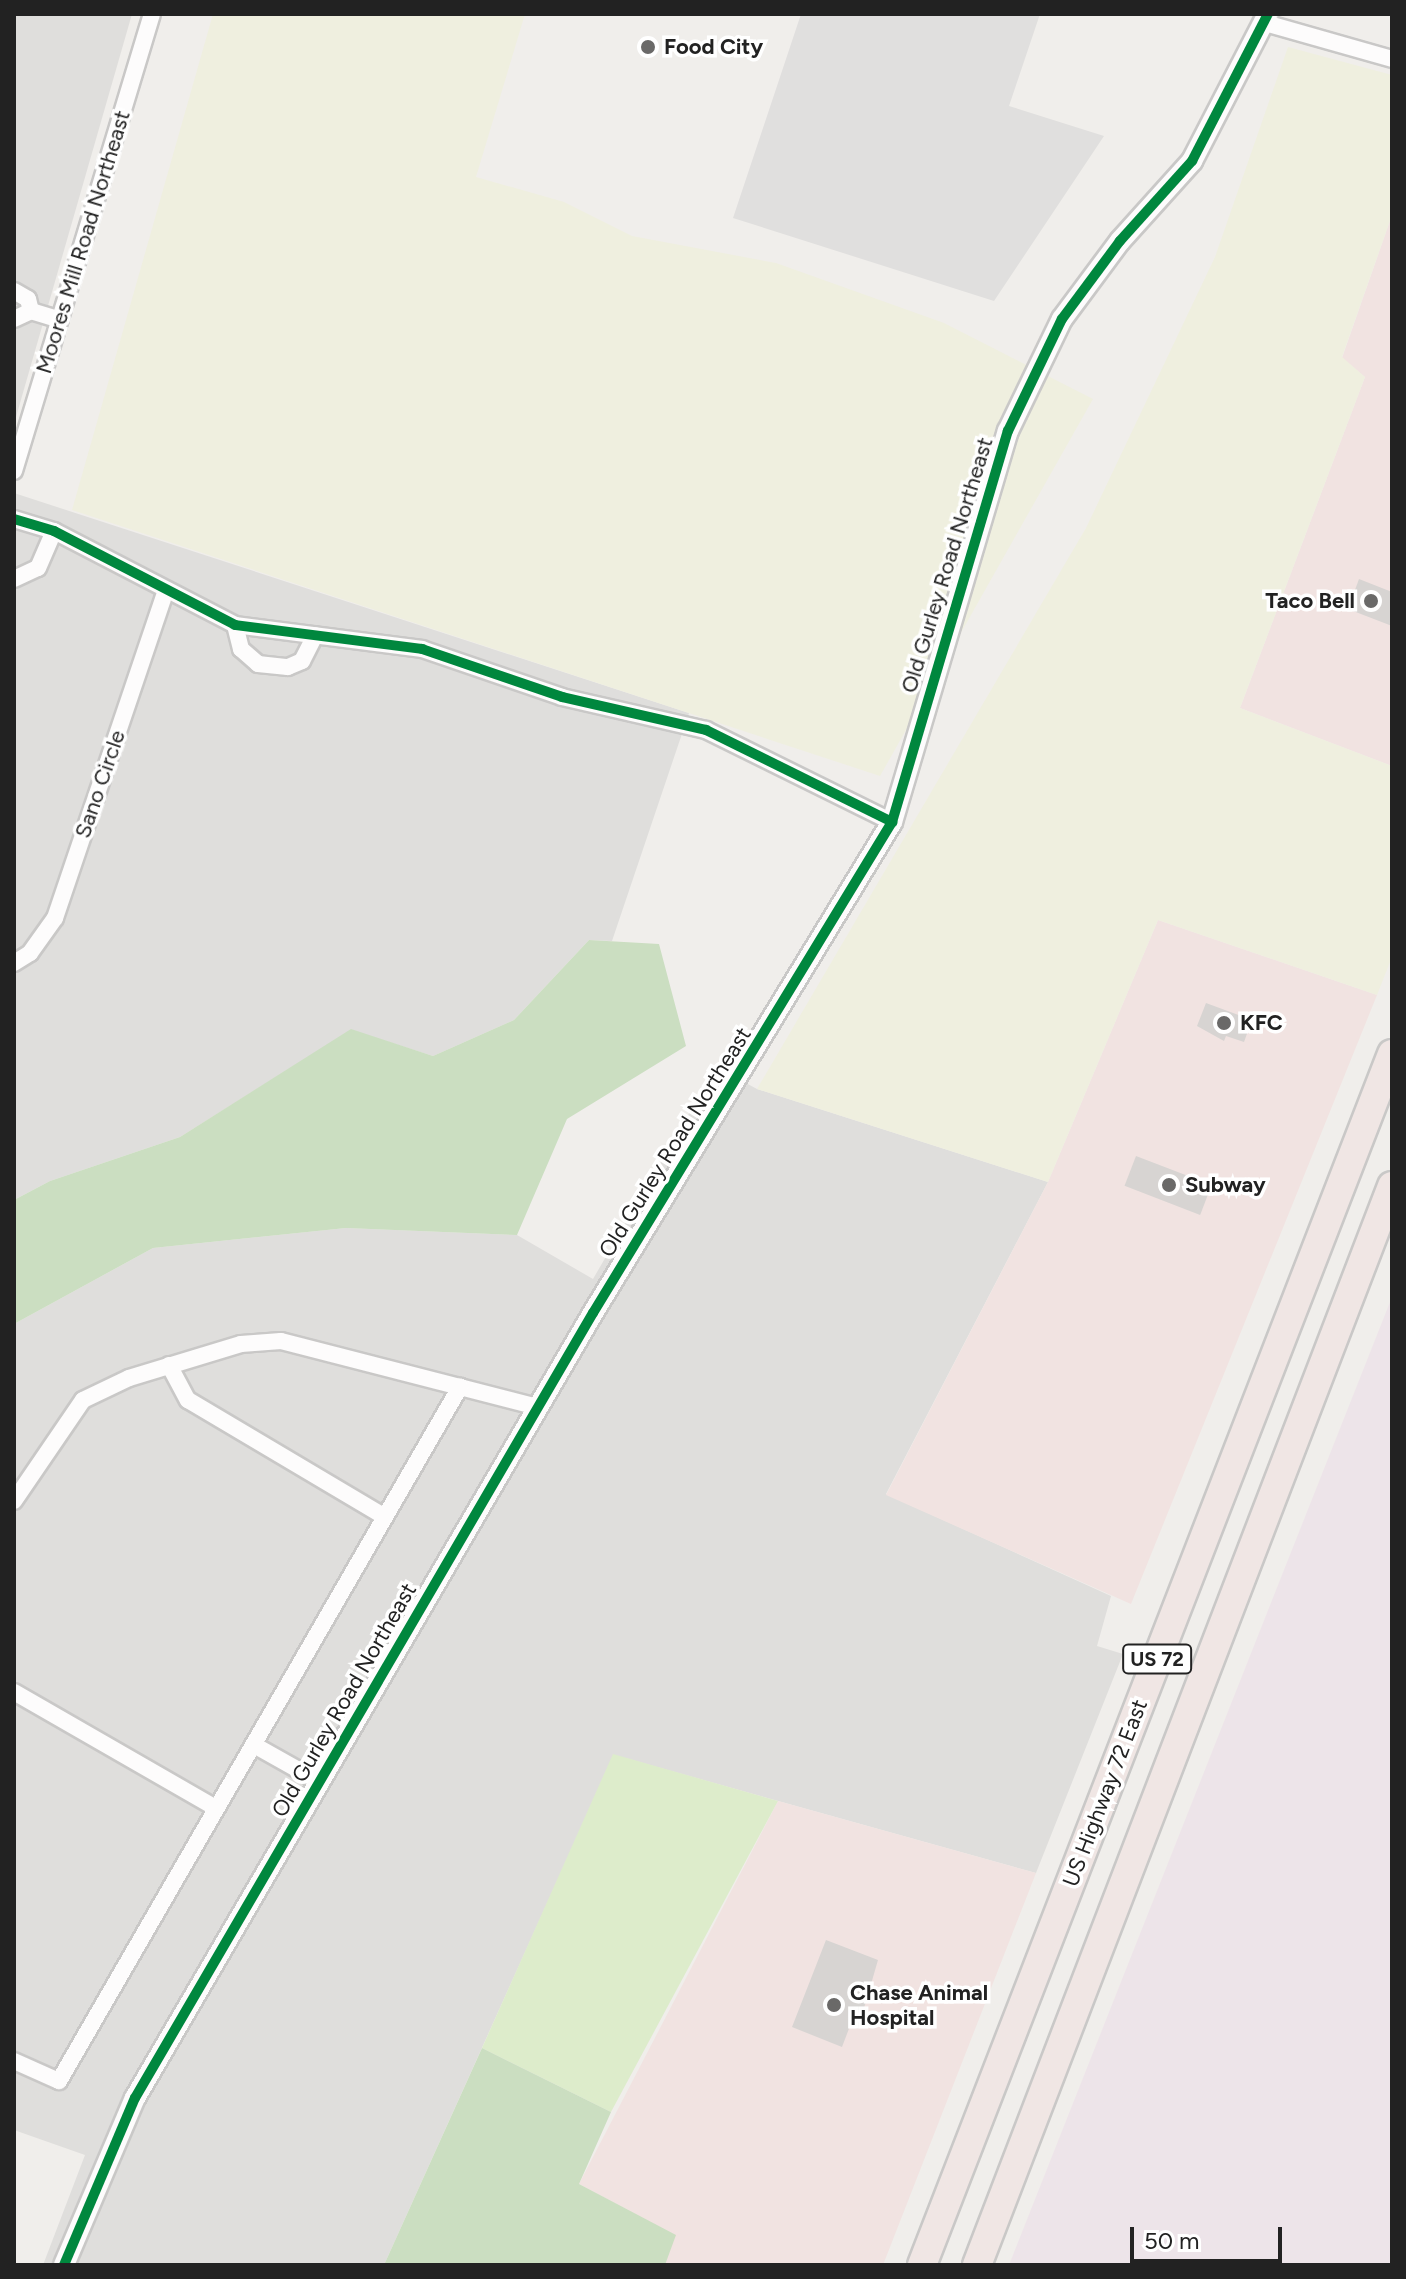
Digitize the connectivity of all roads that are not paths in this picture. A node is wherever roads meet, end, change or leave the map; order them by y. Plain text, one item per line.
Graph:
1 (152, 14) edge
2 (1267, 19) edge
3 (1392, 59) edge
4 (14, 291) edge
5 (31, 311) junction
6 (14, 319) edge
7 (60, 320) junction
8 (14, 471) edge
9 (14, 519) edge
10 (54, 531) junction
11 (14, 579) edge
12 (165, 593) junction
13 (235, 625) junction
14 (315, 635) junction
15 (892, 822) junction
16 (14, 963) edge
17 (1392, 1054) edge
18 (1392, 1186) edge
19 (169, 1365) junction
20 (460, 1387) junction
21 (538, 1407) junction
22 (14, 1501) edge
23 (385, 1517) junction
24 (14, 1692) edge
25 (254, 1745) junction
26 (320, 1782) junction
27 (216, 1808) junction
28 (14, 2061) edge
29 (64, 2265) edge
30 (922, 2265) edge
31 (977, 2265) edge

1 - 7 street, Moores Mill Road Northeast
2 - 3 street, Old Gurley Road Northeast
2 - 15 street, Old Gurley Road Northeast
4 - 5 street
5 - 6 street
5 - 7 street
7 - 8 street, Moores Mill Road Northeast
9 - 10 street
10 - 11 street
10 - 12 street
12 - 13 street
12 - 16 street, Sano Circle
13 - 14 street
13 - 14 street
14 - 15 street
15 - 21 street, Old Gurley Road Northeast
17 - 30 highway, US Highway 72 East / US 72
18 - 31 highway, US 72
19 - 20 street
19 - 22 street
19 - 23 street
20 - 21 street
20 - 23 street
21 - 26 street, Old Gurley Road Northeast
23 - 25 street
24 - 27 street
25 - 26 street
25 - 27 street
26 - 29 street, Old Gurley Road Northeast
27 - 28 street

